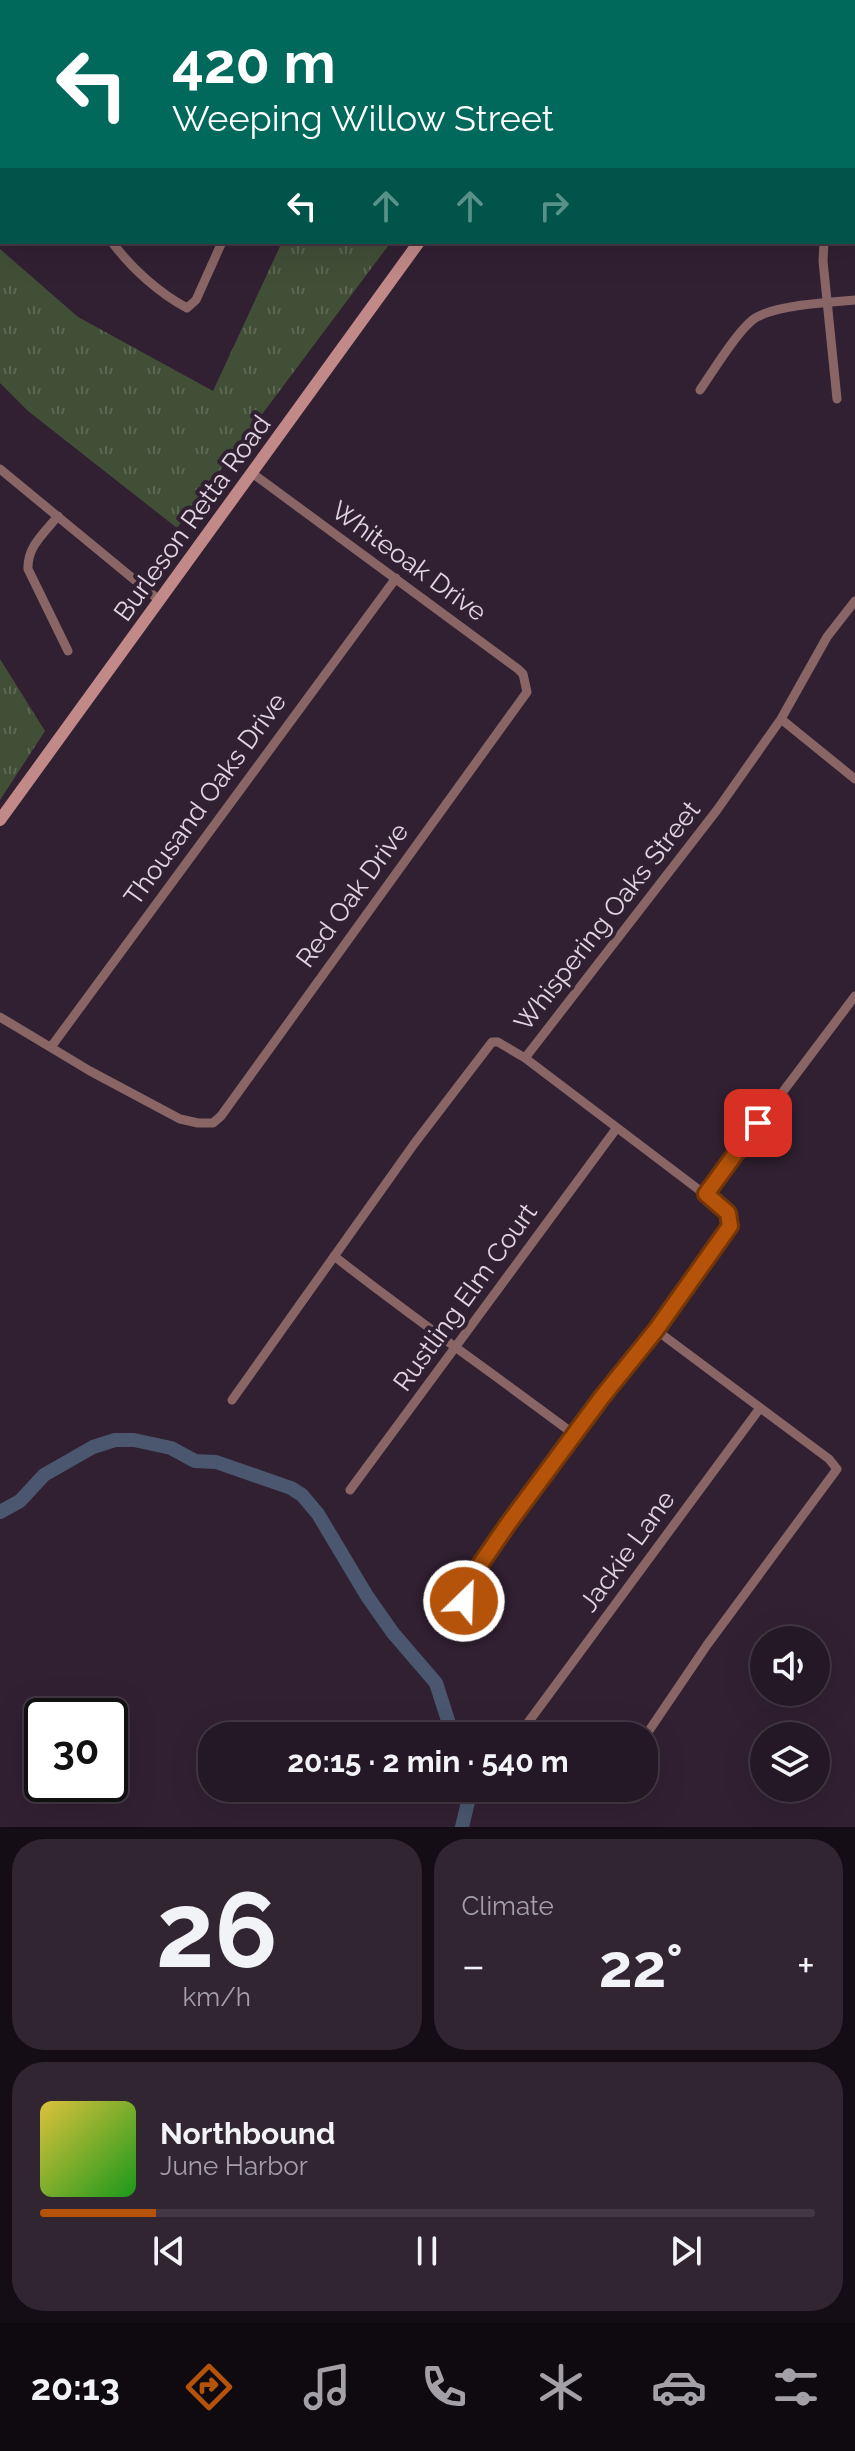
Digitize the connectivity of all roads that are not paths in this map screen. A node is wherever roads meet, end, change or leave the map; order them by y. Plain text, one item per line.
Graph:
1 (113, 244) edge
2 (221, 244) edge
3 (418, 244) edge
4 (824, 244) edge
5 (855, 300) edge
6 (827, 302) junction
7 (700, 390) dead end
8 (837, 399) dead end
9 (0, 469) edge
10 (252, 473) junction
11 (58, 516) junction
12 (396, 578) junction
13 (159, 600) junction
14 (855, 601) edge
15 (68, 651) dead end
16 (527, 692) joint
17 (781, 719) junction
18 (855, 779) edge
19 (0, 820) edge
20 (855, 996) edge
21 (0, 1017) edge
22 (51, 1047) junction
23 (525, 1058) junction
24 (616, 1129) junction
25 (706, 1194) junction
26 (334, 1256) junction
27 (656, 1330) junction
28 (457, 1346) junction
29 (232, 1400) dead end
30 (760, 1408) junction
31 (575, 1435) junction
32 (350, 1490) dead end
33 (462, 1591) dead end
34 (528, 1722) edge
35 (655, 1722) edge

1 - 2 street
3 - 10 street, Burleson Retta Road
4 - 6 street
5 - 6 street
6 - 7 street
6 - 8 street
9 - 11 street
10 - 12 street, Whiteoak Drive
10 - 13 street, Burleson Retta Road
11 - 13 street
11 - 15 street
12 - 16 street, Whiteoak Drive
12 - 22 street, Thousand Oaks Drive
13 - 19 street, Burleson Retta Road
14 - 17 street, Whispering Oaks Street
16 - 22 street, Red Oak Drive
17 - 18 street
17 - 23 street, Whispering Oaks Street
20 - 25 street
21 - 22 street
23 - 24 street
23 - 26 street, Whispering Oaks Street
24 - 25 street
24 - 28 street, Rustling Elm Court
25 - 27 street
26 - 28 street
26 - 29 street, Whispering Oaks Street
27 - 30 street
27 - 31 street
28 - 31 street
28 - 32 street, Rustling Elm Court
30 - 34 street, Jackie Lane
30 - 35 street
31 - 33 street

